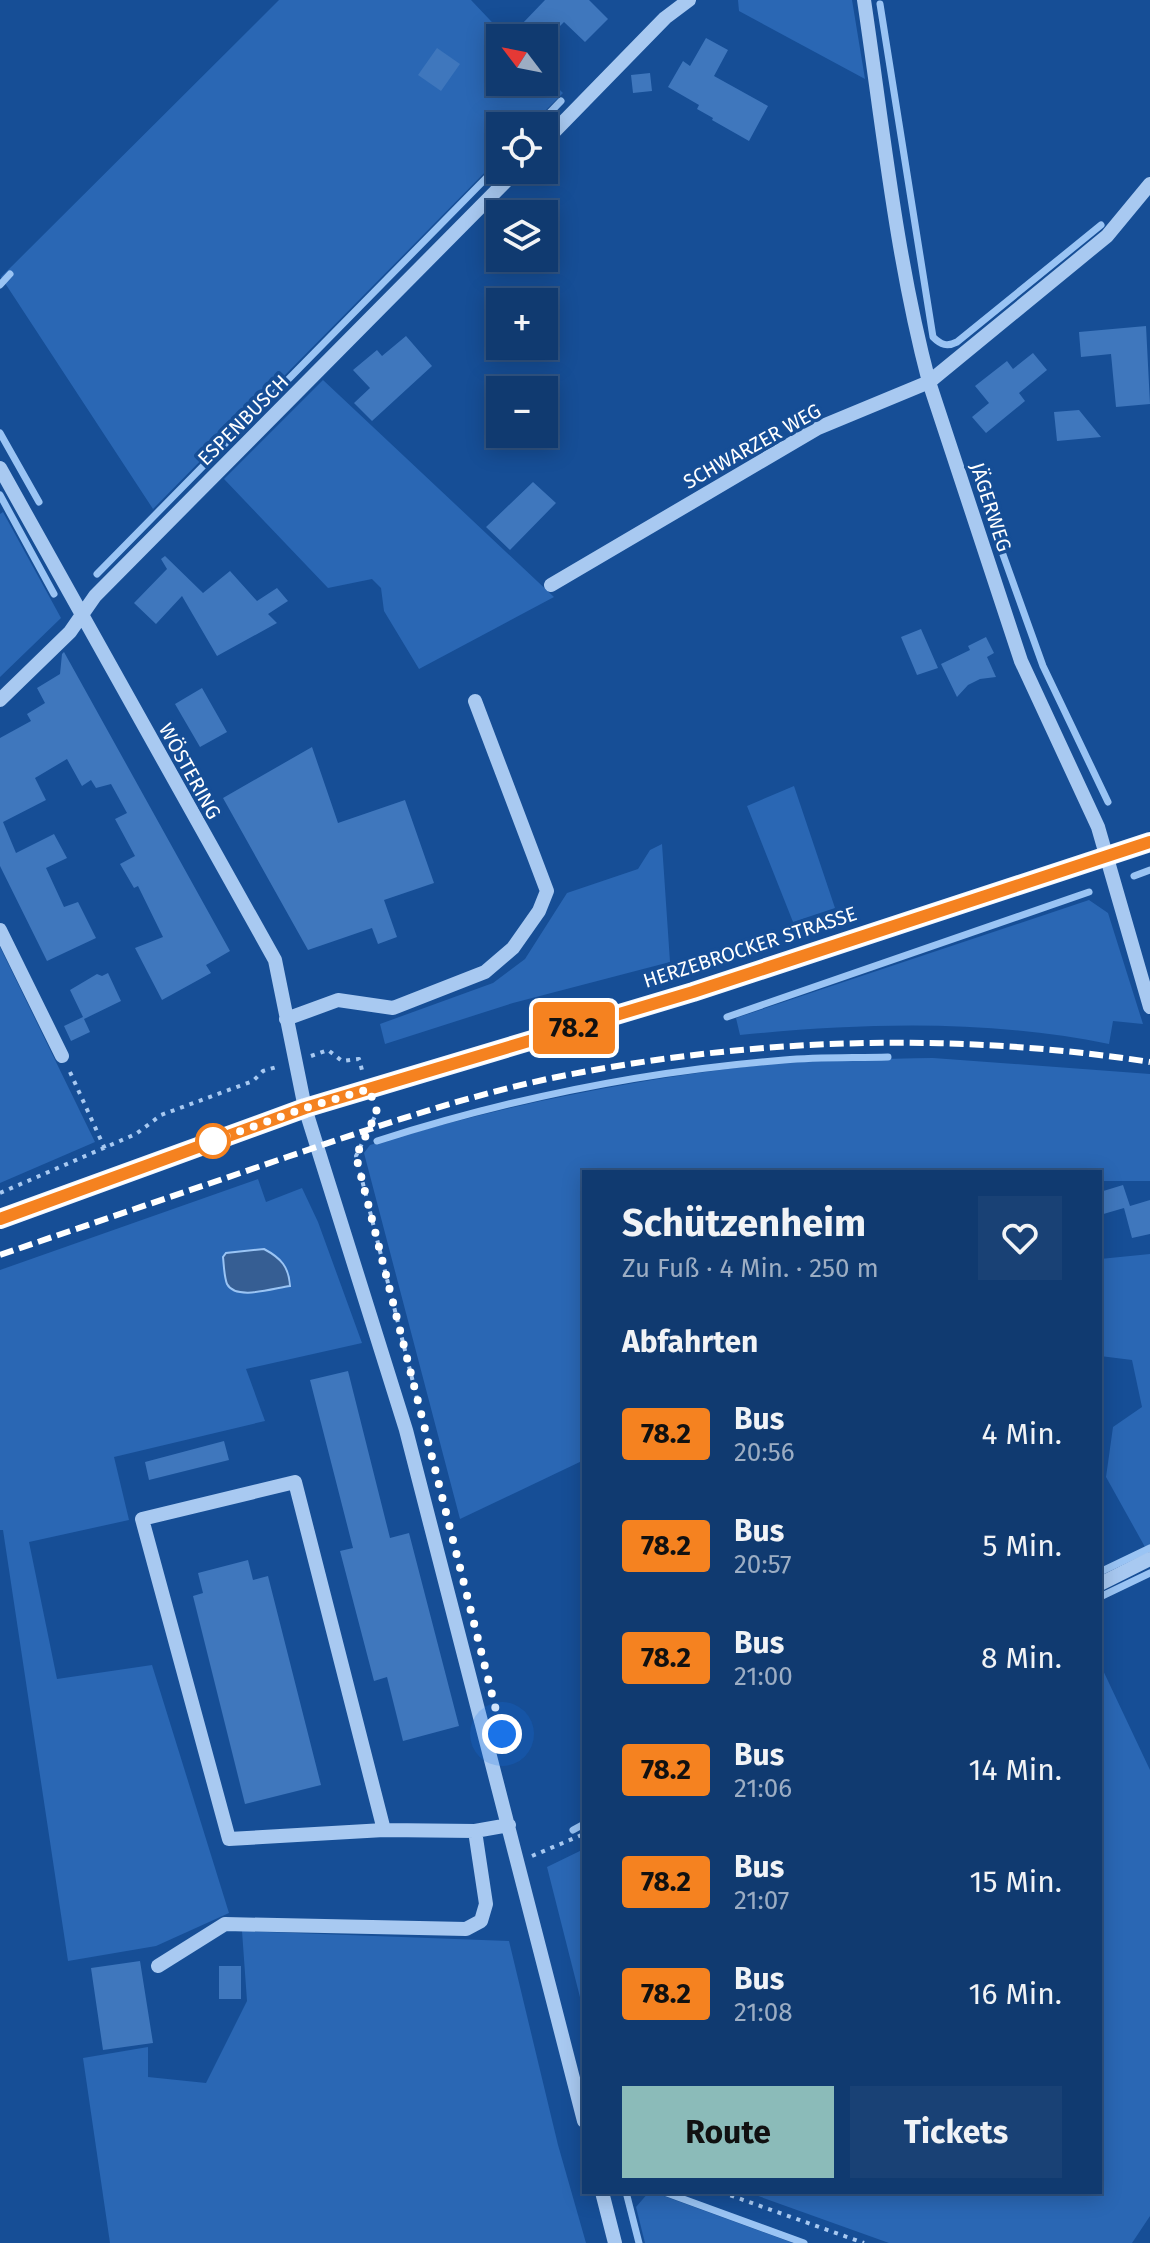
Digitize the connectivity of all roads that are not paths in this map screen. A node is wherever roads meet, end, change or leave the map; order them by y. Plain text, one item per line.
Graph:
1 (689, 0) edge
2 (864, 0) edge
3 (558, 128) edge
4 (503, 184) edge
5 (1150, 184) edge
6 (929, 382) junction
7 (0, 468) edge
8 (551, 585) dead end
9 (81, 616) junction
10 (0, 700) edge
11 (475, 701) dead end
12 (1150, 842) edge
13 (1106, 857) junction
14 (0, 930) edge
15 (1150, 1007) edge
16 (286, 1019) junction
17 (62, 1056) road end
18 (305, 1108) junction
19 (0, 1219) edge
20 (1150, 1559) edge
21 (1102, 1583) edge
22 (509, 1825) junction
23 (384, 1830) junction
24 (475, 1831) junction
25 (158, 1966) dead end
26 (582, 2113) edge
27 (603, 2194) edge
28 (615, 2243) edge

1 - 3 street
2 - 6 street, JÄGERWEG
4 - 9 street, ESPENBUSCH
5 - 6 street, SCHWARZER WEG
6 - 8 street, SCHWARZER WEG
6 - 13 street, JÄGERWEG
7 - 9 street, WÖSTERING
9 - 10 street, ESPENBUSCH
9 - 16 street, WÖSTERING
11 - 16 street
12 - 13 main road, HERZEBROCKER STRASSE
13 - 15 street, JÄGERWEG
13 - 18 main road, HERZEBROCKER STRASSE
14 - 17 street
16 - 18 street, WÖSTERING
18 - 19 main road, HERZEBROCKER STRASSE
18 - 22 street, WÖSTERING
20 - 21 street
22 - 24 street
22 - 26 street, WÖSTERING
23 - 23 street
23 - 24 street
24 - 25 street
27 - 28 street

